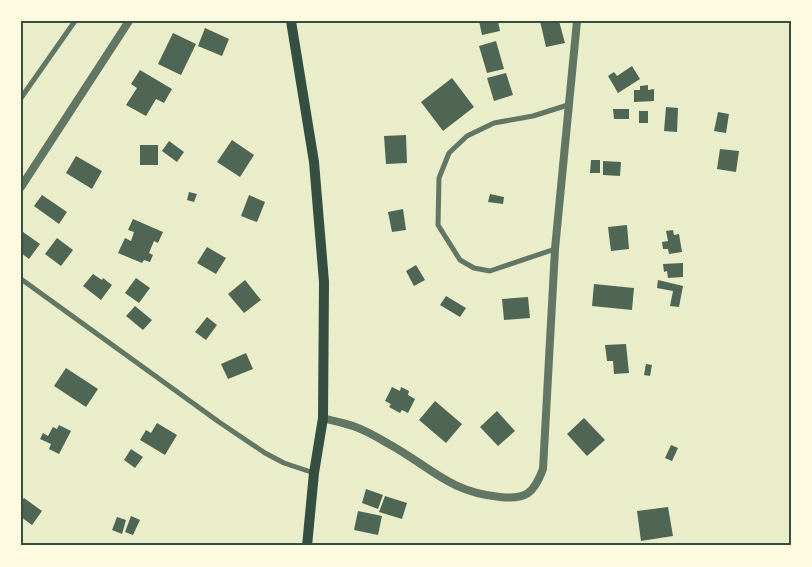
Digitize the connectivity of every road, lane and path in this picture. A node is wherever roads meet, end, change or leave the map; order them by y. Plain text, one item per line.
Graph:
1 (75, 21) edge
2 (129, 21) edge
3 (291, 21) edge
4 (576, 21) edge
5 (21, 98) edge
6 (568, 105) junction
7 (21, 187) edge
8 (556, 249) junction
9 (21, 279) edge
10 (323, 418) junction
11 (314, 473) junction
12 (306, 546) edge

1 - 5 street
2 - 7 street
3 - 10 highway
4 - 6 street
6 - 8 street
6 - 8 street
8 - 10 street
9 - 11 street
10 - 11 highway
11 - 12 highway

